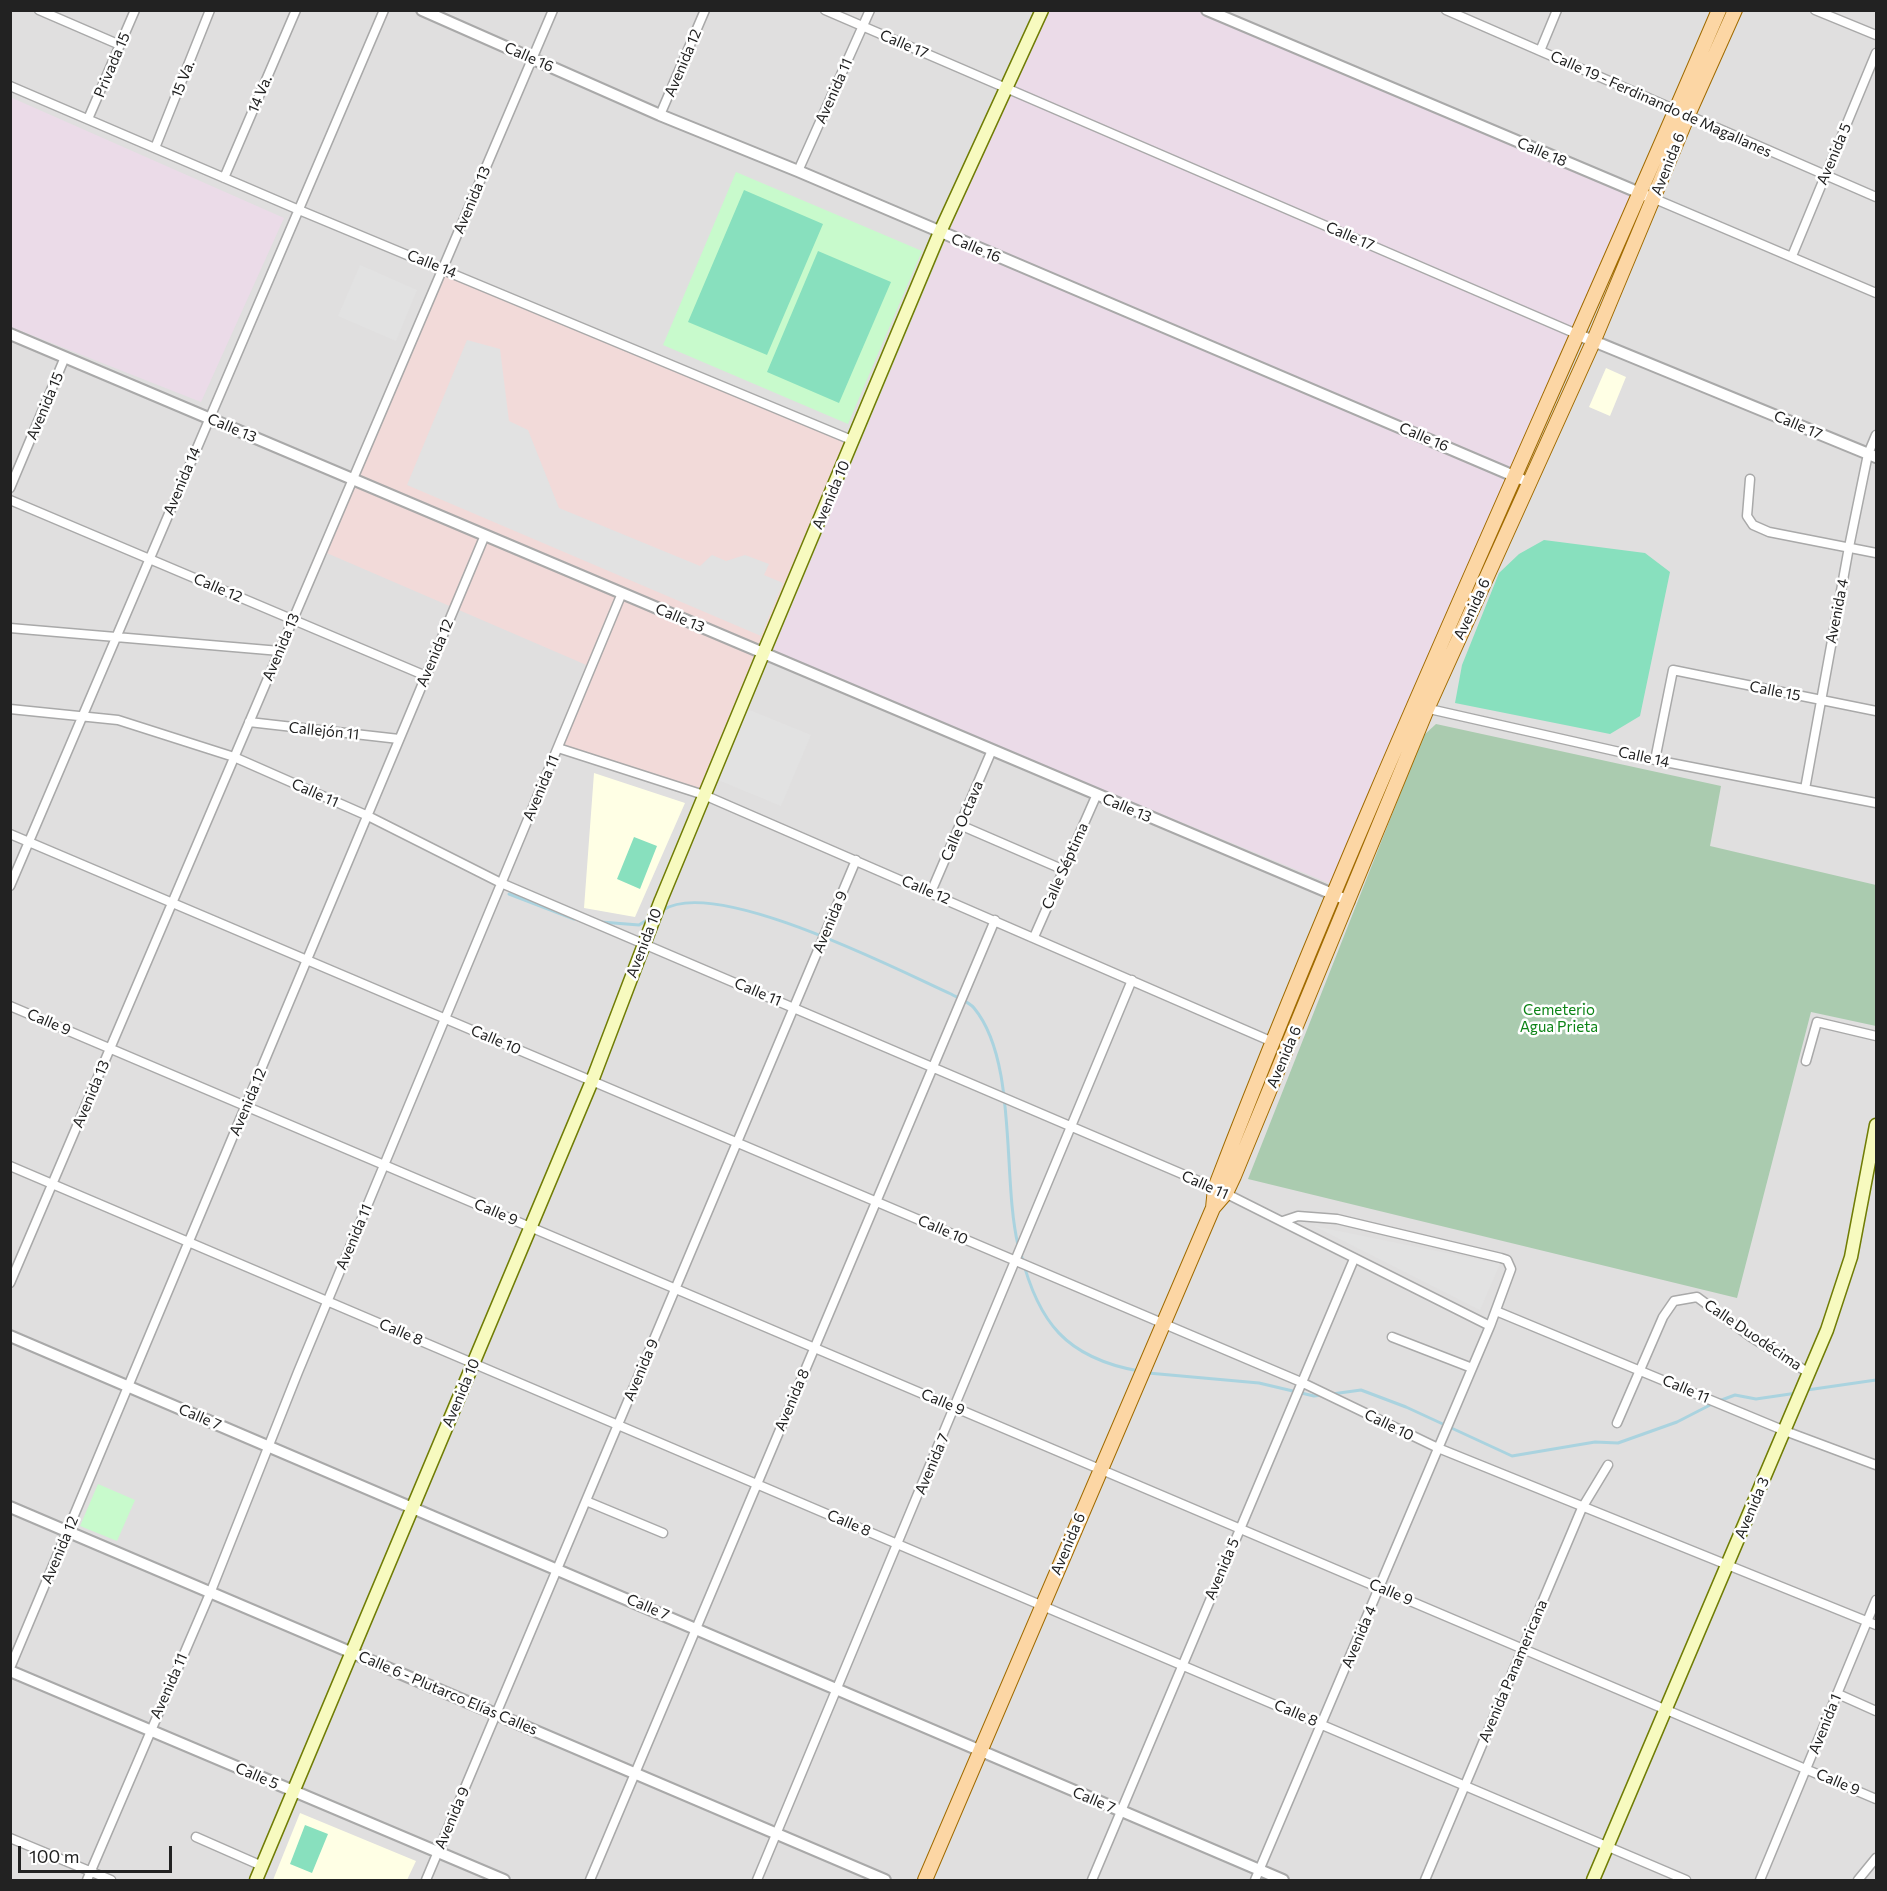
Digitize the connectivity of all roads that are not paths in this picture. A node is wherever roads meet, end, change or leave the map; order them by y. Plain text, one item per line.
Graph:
1 (39, 10) edge
2 (135, 10) edge
3 (210, 10) edge
4 (296, 10) edge
5 (384, 10) edge
6 (423, 10) edge
7 (553, 10) edge
8 (705, 10) edge
9 (825, 10) edge
10 (870, 10) edge
11 (1042, 10) edge
12 (1207, 10) edge
13 (1446, 10) edge
14 (1557, 10) edge
15 (1719, 10) edge
16 (1735, 10) edge
17 (1815, 10) edge
18 (863, 26) junction
19 (1876, 35) edge
20 (120, 45) junction
21 (1540, 51) junction
22 (1876, 52) edge
23 (533, 59) junction
24 (10, 86) edge
25 (1009, 88) junction
26 (1682, 112) junction
27 (660, 115) junction
28 (88, 119) junction
29 (156, 148) junction
30 (798, 171) junction
31 (1825, 175) junction
32 (224, 178) junction
33 (1640, 193) junction
34 (1876, 197) edge
35 (1654, 199) junction
36 (299, 210) junction
37 (940, 232) junction
38 (1792, 256) junction
39 (443, 268) junction
40 (1876, 293) edge
41 (10, 334) edge
42 (1579, 335) junction
43 (1594, 340) junction
44 (65, 357) junction
45 (209, 418) junction
46 (1876, 435) edge
47 (854, 441) junction
48 (1872, 455) edge
49 (1515, 476) junction
50 (352, 479) junction
51 (1750, 479) dead end
52 (1531, 483) junction
53 (10, 488) edge
54 (10, 500) edge
55 (485, 535) junction
56 (1849, 548) junction
57 (1876, 553) edge
58 (149, 559) junction
59 (622, 593) junction
60 (293, 619) junction
61 (10, 628) edge
62 (117, 636) junction
63 (280, 651) junction
64 (763, 654) junction
65 (426, 676) junction
66 (1820, 700) junction
67 (1420, 707) junction
68 (10, 709) edge
69 (1876, 711) edge
70 (83, 716) junction
71 (249, 722) junction
72 (399, 739) junction
73 (558, 748) junction
74 (992, 750) junction
75 (234, 757) junction
76 (1655, 760) junction
77 (1805, 789) junction
78 (1096, 794) junction
79 (704, 795) junction
80 (1876, 803) edge
81 (368, 816) junction
82 (960, 825) junction
83 (10, 834) edge
84 (29, 842) junction
85 (856, 860) junction
86 (1064, 870) junction
87 (501, 883) junction
88 (10, 886) edge
89 (931, 892) junction
90 (1333, 896) junction
91 (1349, 902) junction
92 (172, 903) junction
93 (995, 920) junction
94 (1034, 937) junction
95 (644, 945) junction
96 (307, 960) junction
97 (1132, 980) junction
98 (10, 1006) edge
99 (794, 1007) junction
100 (445, 1019) junction
101 (1876, 1036) edge
102 (1272, 1042) junction
103 (1289, 1046) junction
104 (110, 1048) junction
105 (1806, 1061) dead end
106 (933, 1069) junction
107 (592, 1081) junction
108 (246, 1106) junction
109 (1876, 1125) edge
110 (1071, 1128) junction
111 (737, 1143) junction
112 (1875, 1144) edge
113 (384, 1165) junction
114 (10, 1166) edge
115 (53, 1184) junction
116 (1221, 1191) junction
117 (876, 1202) junction
118 (1283, 1221) junction
119 (531, 1227) junction
120 (189, 1242) junction
121 (1354, 1259) junction
122 (1017, 1261) junction
123 (10, 1283) edge
124 (675, 1288) junction
125 (328, 1301) junction
126 (1496, 1311) junction
127 (1161, 1324) junction
128 (1490, 1326) junction
129 (10, 1336) edge
130 (1392, 1337) dead end
131 (815, 1347) junction
132 (473, 1363) junction
133 (1472, 1368) junction
134 (1642, 1370) junction
135 (1806, 1379) junction
136 (1301, 1382) junction
137 (128, 1386) junction
138 (956, 1408) junction
139 (1617, 1423) dead end
140 (618, 1425) junction
141 (1785, 1431) junction
142 (268, 1446) junction
143 (1439, 1446) junction
144 (1608, 1465) dead end
145 (1876, 1465) edge
146 (1099, 1468) junction
147 (757, 1484) junction
148 (586, 1501) junction
149 (10, 1507) edge
150 (413, 1507) junction
151 (1582, 1508) junction
152 (1240, 1528) junction
153 (68, 1531) junction
154 (663, 1533) dead end
155 (899, 1544) junction
156 (1726, 1566) junction
157 (557, 1568) junction
158 (1379, 1587) junction
159 (211, 1591) junction
160 (1876, 1600) edge
161 (1042, 1605) junction
162 (1872, 1623) edge
163 (696, 1628) junction
164 (1522, 1648) junction
165 (353, 1652) junction
166 (1182, 1665) junction
167 (10, 1670) edge
168 (837, 1690) junction
169 (1838, 1694) junction
170 (1665, 1709) junction
171 (1876, 1711) edge
172 (496, 1714) junction
173 (1322, 1724) junction
174 (150, 1730) junction
175 (980, 1751) junction
176 (1807, 1769) junction
177 (635, 1773) junction
178 (1464, 1785) junction
179 (294, 1791) junction
180 (1876, 1799) edge
181 (1121, 1812) junction
182 (777, 1834) junction
183 (196, 1837) dead end
184 (10, 1838) edge
185 (1607, 1846) junction
186 (438, 1852) junction
187 (1876, 1858) edge
188 (262, 1866) junction
189 (1257, 1875) edge
190 (89, 1876) edge
191 (111, 1881) edge
192 (256, 1881) edge
193 (426, 1881) edge
194 (504, 1881) edge
195 (590, 1881) edge
196 (758, 1881) edge
197 (885, 1881) edge
198 (925, 1881) edge
199 (1092, 1881) edge
200 (1283, 1881) edge
201 (1425, 1881) edge
202 (1593, 1881) edge
203 (1686, 1881) edge
204 (1760, 1881) edge
205 (1858, 1881) edge

1 - 20 street
2 - 20 street, Privada 15
3 - 29 street, 15 Va.
4 - 32 street, 14 Va.
5 - 36 street, Avenida 14
6 - 23 street, Calle 16
7 - 23 street, Avenida 13
8 - 27 street, Avenida 12
9 - 18 street, Calle 17
10 - 18 street, Avenida 11
11 - 25 main road, Avenida 10
12 - 33 street, Calle 18
13 - 21 street, Calle 19 - Ferdinando de Magallanes
14 - 21 street
15 - 26 main road, Avenida 6
16 - 26 main road, Avenida 6
17 - 19 street
18 - 25 street, Calle 17
18 - 30 street, Avenida 11
20 - 28 street, Privada 15
21 - 26 street, Calle 19 - Ferdinando de Magallanes
22 - 31 street, Avenida 5
23 - 27 street, Calle 16
23 - 39 street, Avenida 13
24 - 28 street, Calle 14
25 - 37 main road, Avenida 10
25 - 42 street, Calle 17
26 - 31 street, Calle 19 - Ferdinando de Magallanes
26 - 33 main road, Avenida 6
26 - 35 main road, Avenida 6
27 - 30 street, Calle 16
28 - 29 street, Calle 14
29 - 32 street, Calle 14
30 - 37 street, Calle 16
31 - 34 street, Calle 19 - Ferdinando de Magallanes
31 - 38 street, Avenida 5
32 - 36 street, Calle 14
33 - 35 street, Calle 18
33 - 42 main road, Avenida 6
35 - 38 street, Calle 18
35 - 43 main road, Avenida 6
36 - 39 street, Calle 14
36 - 45 street, Avenida 14
37 - 47 main road, Avenida 10
37 - 49 street, Calle 16
38 - 40 street, Calle 18
39 - 47 street, Calle 14
39 - 50 street, Avenida 13
41 - 44 street, Calle 13
42 - 43 street, Calle 17
42 - 49 main road, Avenida 6
43 - 48 street, Calle 17
43 - 52 main road, Avenida 6
44 - 45 street, Calle 13
44 - 53 street, Avenida 15
45 - 50 street, Calle 13
45 - 58 street, Avenida 14
46 - 48 street, Avenida 4
47 - 64 main road, Avenida 10
48 - 56 street, Avenida 4
49 - 52 street, Calle 16
49 - 67 main road, Avenida 6
50 - 55 street, Calle 13
50 - 60 street, Avenida 13
51 - 56 street
52 - 67 main road, Avenida 6
54 - 58 street, Calle 12
55 - 59 street, Calle 13
55 - 65 street, Avenida 12
56 - 57 street
56 - 66 street, Avenida 4
58 - 60 street, Calle 12
58 - 62 street, Avenida 14
59 - 64 street, Calle 13
59 - 73 street, Avenida 11
60 - 63 street, Avenida 13
60 - 65 street, Calle 12
61 - 62 street
62 - 63 street
62 - 70 street, Avenida 14
63 - 71 street, Avenida 13
64 - 74 street, Calle 13
64 - 79 main road, Avenida 10
65 - 72 street, Avenida 12
66 - 69 street, Calle 15
66 - 76 street, Calle 15
66 - 77 street, Avenida 4
67 - 76 street, Calle 14
67 - 90 main road, Avenida 6
67 - 91 main road, Avenida 6
68 - 70 street, Calle 11
70 - 75 street, Calle 11
70 - 84 street, Avenida 14
71 - 72 street, Callejón 11
71 - 75 street, Avenida 13
72 - 81 street, Avenida 12
73 - 79 street, Calle 12
73 - 87 street, Avenida 11
74 - 78 street, Calle 13
74 - 82 street, Calle Octava
75 - 81 street, Calle 11
75 - 92 street, Avenida 13
76 - 77 street, Calle 14
77 - 80 street, Calle 14
78 - 86 street, Calle Séptima
78 - 90 street, Calle 13
79 - 85 street, Calle 12
79 - 95 main road, Avenida 10
81 - 87 street, Calle 11
81 - 96 street, Avenida 12
82 - 86 street
82 - 89 street, Calle Octava
83 - 84 street, Calle 10
84 - 88 street, Avenida 14
84 - 92 street, Calle 10
85 - 89 street, Calle 12
85 - 99 street, Avenida 9
86 - 94 street, Calle Séptima
87 - 95 street, Calle 11
87 - 100 street, Avenida 11
89 - 93 street, Calle 12
90 - 91 street, Calle 13
90 - 102 main road, Avenida 6
91 - 103 main road, Avenida 6
92 - 96 street, Calle 10
92 - 104 street, Avenida 13
93 - 94 street, Calle 12
93 - 106 street, Avenida 8
94 - 97 street, Calle 12
95 - 99 street, Calle 11
95 - 107 main road, Avenida 10
96 - 100 street, Calle 10
96 - 108 street, Avenida 12
97 - 102 street, Calle 12
97 - 110 street, Avenida 7
98 - 104 street, Calle 9
99 - 106 street, Calle 11
99 - 111 street, Avenida 9
100 - 107 street, Calle 10
100 - 113 street, Avenida 11
101 - 105 street
102 - 103 street, Calle 12
102 - 116 main road, Avenida 6
103 - 116 main road, Avenida 6
104 - 108 street, Calle 9
104 - 115 street, Avenida 13
106 - 110 street, Calle 11
106 - 117 street, Avenida 8
107 - 111 street, Calle 10
107 - 119 main road, Avenida 10
108 - 113 street, Calle 9
108 - 120 street, Avenida 12
109 - 112 main road, Avenida 3
110 - 116 street, Calle 11
110 - 122 street, Avenida 7
111 - 117 street, Calle 10
111 - 124 street, Avenida 9
112 - 135 main road, Avenida 3
113 - 119 street, Calle 9
113 - 125 street, Avenida 11
114 - 115 street, Calle 8
115 - 120 street, Calle 8
115 - 123 street, Avenida 13
116 - 118 street, Calle 11
116 - 127 main road, Avenida 6
117 - 122 street, Calle 10
117 - 131 street, Avenida 8
118 - 121 street, Calle 11
118 - 126 street, Avenida 4
119 - 124 street, Calle 9
119 - 132 main road, Avenida 10
120 - 125 street, Calle 8
120 - 137 street, Avenida 12
121 - 128 street, Calle 11
121 - 136 street, Avenida 5
122 - 127 street, Calle 10
122 - 138 street, Avenida 7
124 - 131 street, Calle 9
124 - 140 street, Avenida 9
125 - 132 street, Calle 8
125 - 142 street, Avenida 11
126 - 128 street, Avenida 4
126 - 134 street, Calle 11
127 - 136 street, Calle 10
127 - 146 main road, Avenida 6
128 - 133 street, Avenida 4
129 - 137 street, Calle 7
130 - 133 street
131 - 138 street, Calle 9
131 - 147 street, Avenida 8
132 - 140 street, Calle 8
132 - 150 main road, Avenida 10
133 - 143 street, Avenida 4
134 - 135 street, Calle Duodécima
134 - 139 street
134 - 141 street, Calle 11
135 - 141 main road, Avenida 3
136 - 143 street, Calle 10
136 - 152 street, Avenida 5
137 - 142 street, Calle 7
137 - 153 street, Avenida 12
138 - 146 street, Calle 9
138 - 155 street, Avenida 7
140 - 147 street, Calle 8
140 - 148 street, Avenida 9
141 - 145 street, Calle 11
141 - 156 main road, Avenida 3
142 - 150 street, Calle 7
142 - 159 street, Avenida 11
143 - 151 street, Calle 10
143 - 158 street, Avenida 4
144 - 151 street, Avenida Panamericana
146 - 152 street, Calle 9
146 - 161 main road, Avenida 6
147 - 155 street, Calle 8
147 - 163 street, Avenida 8
148 - 154 street
148 - 157 street, Avenida 9
149 - 153 street, Calle 6 - Plutarco Elías Calles
150 - 157 street, Calle 7
150 - 165 main road, Avenida 10
151 - 156 street, Calle 10
151 - 164 street, Avenida Panamericana
152 - 158 street, Calle 9
152 - 166 street, Avenida 5
153 - 159 street, Calle 6 - Plutarco Elías Calles
153 - 167 street, Avenida 12
155 - 161 street, Calle 8
155 - 168 street, Avenida 7
156 - 162 street, Calle 10
156 - 170 main road, Avenida 3
157 - 163 street, Calle 7
157 - 172 street, Avenida 9
158 - 164 street, Calle 9
158 - 173 street, Avenida 4
159 - 165 street, Calle 6 - Plutarco Elías Calles
159 - 174 street, Avenida 11
160 - 162 street, Avenida 1
161 - 166 street, Calle 8
161 - 175 main road, Avenida 6
162 - 169 street, Avenida 1
163 - 168 street, Calle 7
163 - 177 street, Avenida 8
164 - 170 street, Calle 9
164 - 178 street, Avenida Panamericana
165 - 172 street, Calle 6 - Plutarco Elías Calles
165 - 179 main road, Avenida 10
166 - 173 street, Calle 8
166 - 181 street, Avenida 5
167 - 174 street, Calle 5
168 - 175 street, Calle 7
168 - 182 street, Avenida 7
169 - 171 street
169 - 176 street, Avenida 1
170 - 176 street, Calle 9
170 - 185 main road, Avenida 3
172 - 177 street, Calle 6 - Plutarco Elías Calles
172 - 186 street, Avenida 9
173 - 178 street, Calle 8
173 - 189 street, Avenida 4
174 - 179 street, Calle 5
174 - 190 street, Avenida 11
175 - 181 street, Calle 7
175 - 198 main road, Avenida 6
176 - 180 street, Calle 9
176 - 204 street, Avenida 1
177 - 182 street, Calle 6 - Plutarco Elías Calles
177 - 195 street, Avenida 8
178 - 185 street, Calle 8
178 - 201 street, Avenida Panamericana
179 - 186 street, Calle 5
179 - 188 main road, Avenida 10
181 - 189 street, Calle 7
181 - 199 street, Avenida 5
182 - 196 street, Avenida 7
182 - 197 street, Calle 6 - Plutarco Elías Calles
183 - 188 street
184 - 190 street
185 - 202 main road, Avenida 3
185 - 203 street, Calle 8
186 - 193 street, Avenida 9
186 - 194 street, Calle 5
187 - 205 street
188 - 192 main road, Avenida 10
189 - 200 street, Calle 7
190 - 191 street

